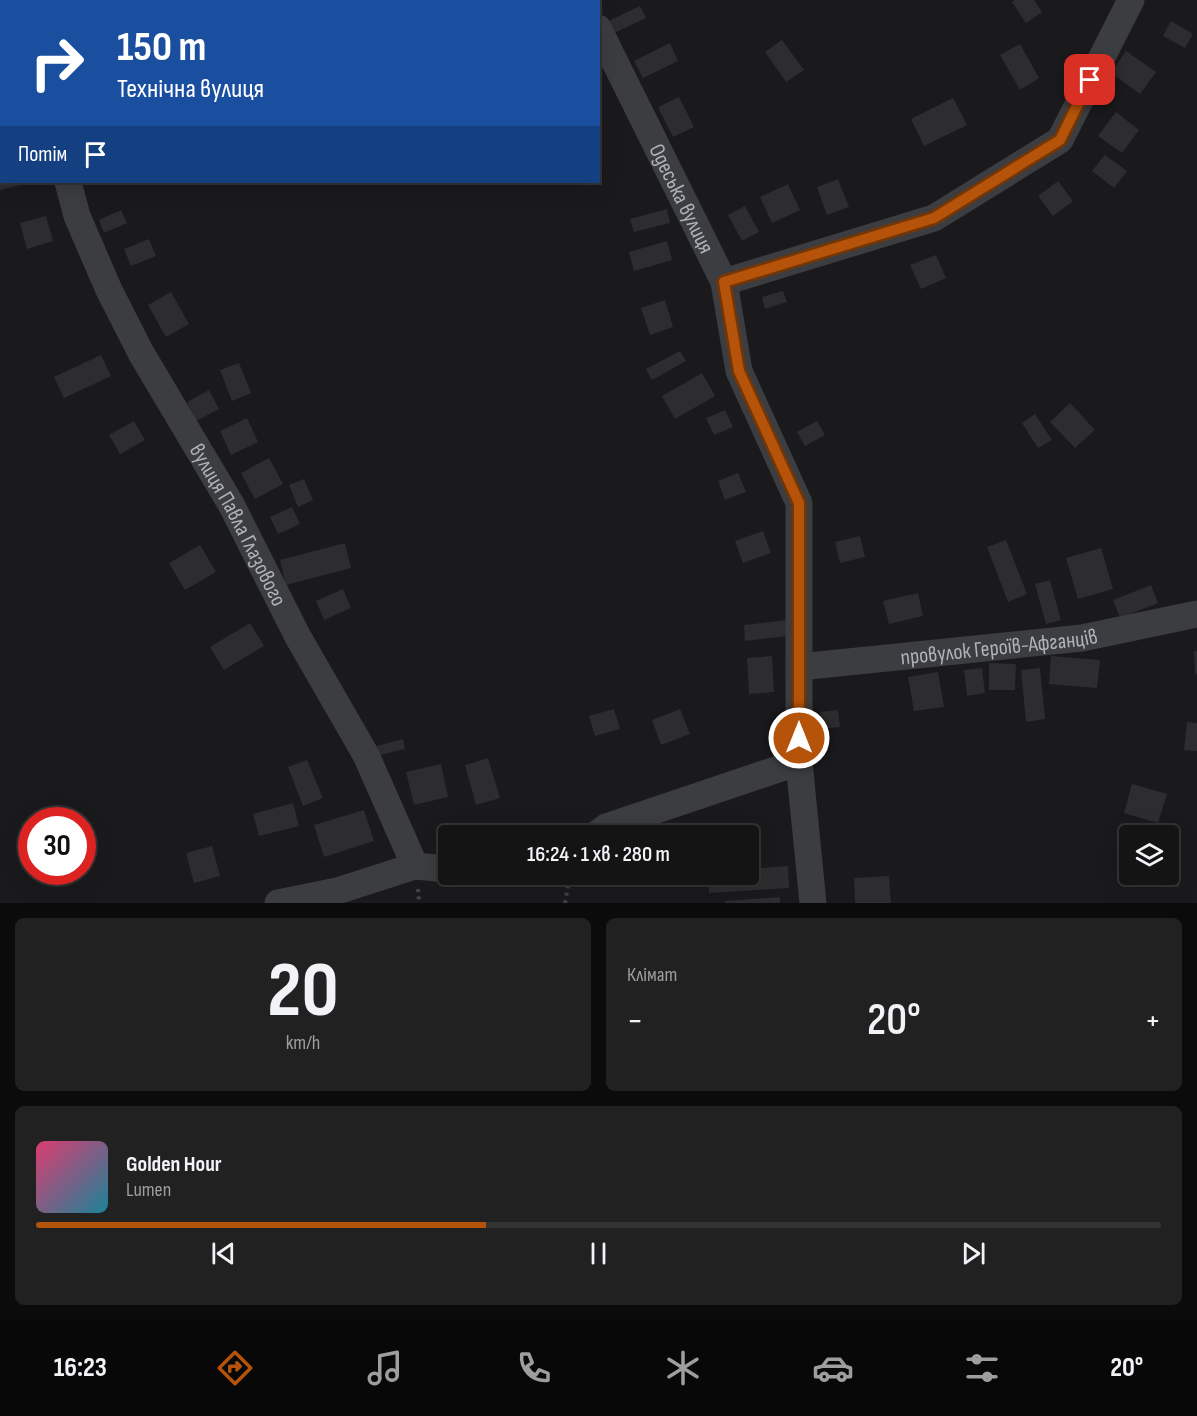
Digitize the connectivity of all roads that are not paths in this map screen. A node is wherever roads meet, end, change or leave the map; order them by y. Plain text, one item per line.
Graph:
1 (1131, 0) edge
2 (600, 32) edge
3 (68, 183) edge
4 (724, 282) junction
5 (1197, 614) edge
6 (799, 667) junction
7 (799, 762) junction
8 (612, 825) edge
9 (415, 866) junction
10 (438, 867) edge
11 (278, 903) edge
12 (813, 903) edge

1 - 4 street
2 - 4 street, Одеська вулиця
3 - 9 street, вулиця Павла Глазового
4 - 6 street, Одеська вулиця
5 - 6 street, провулок Героїв-Афганців
6 - 7 street, Одеська вулиця
7 - 8 street
7 - 12 street, Одеська вулиця
9 - 10 street
9 - 11 street

